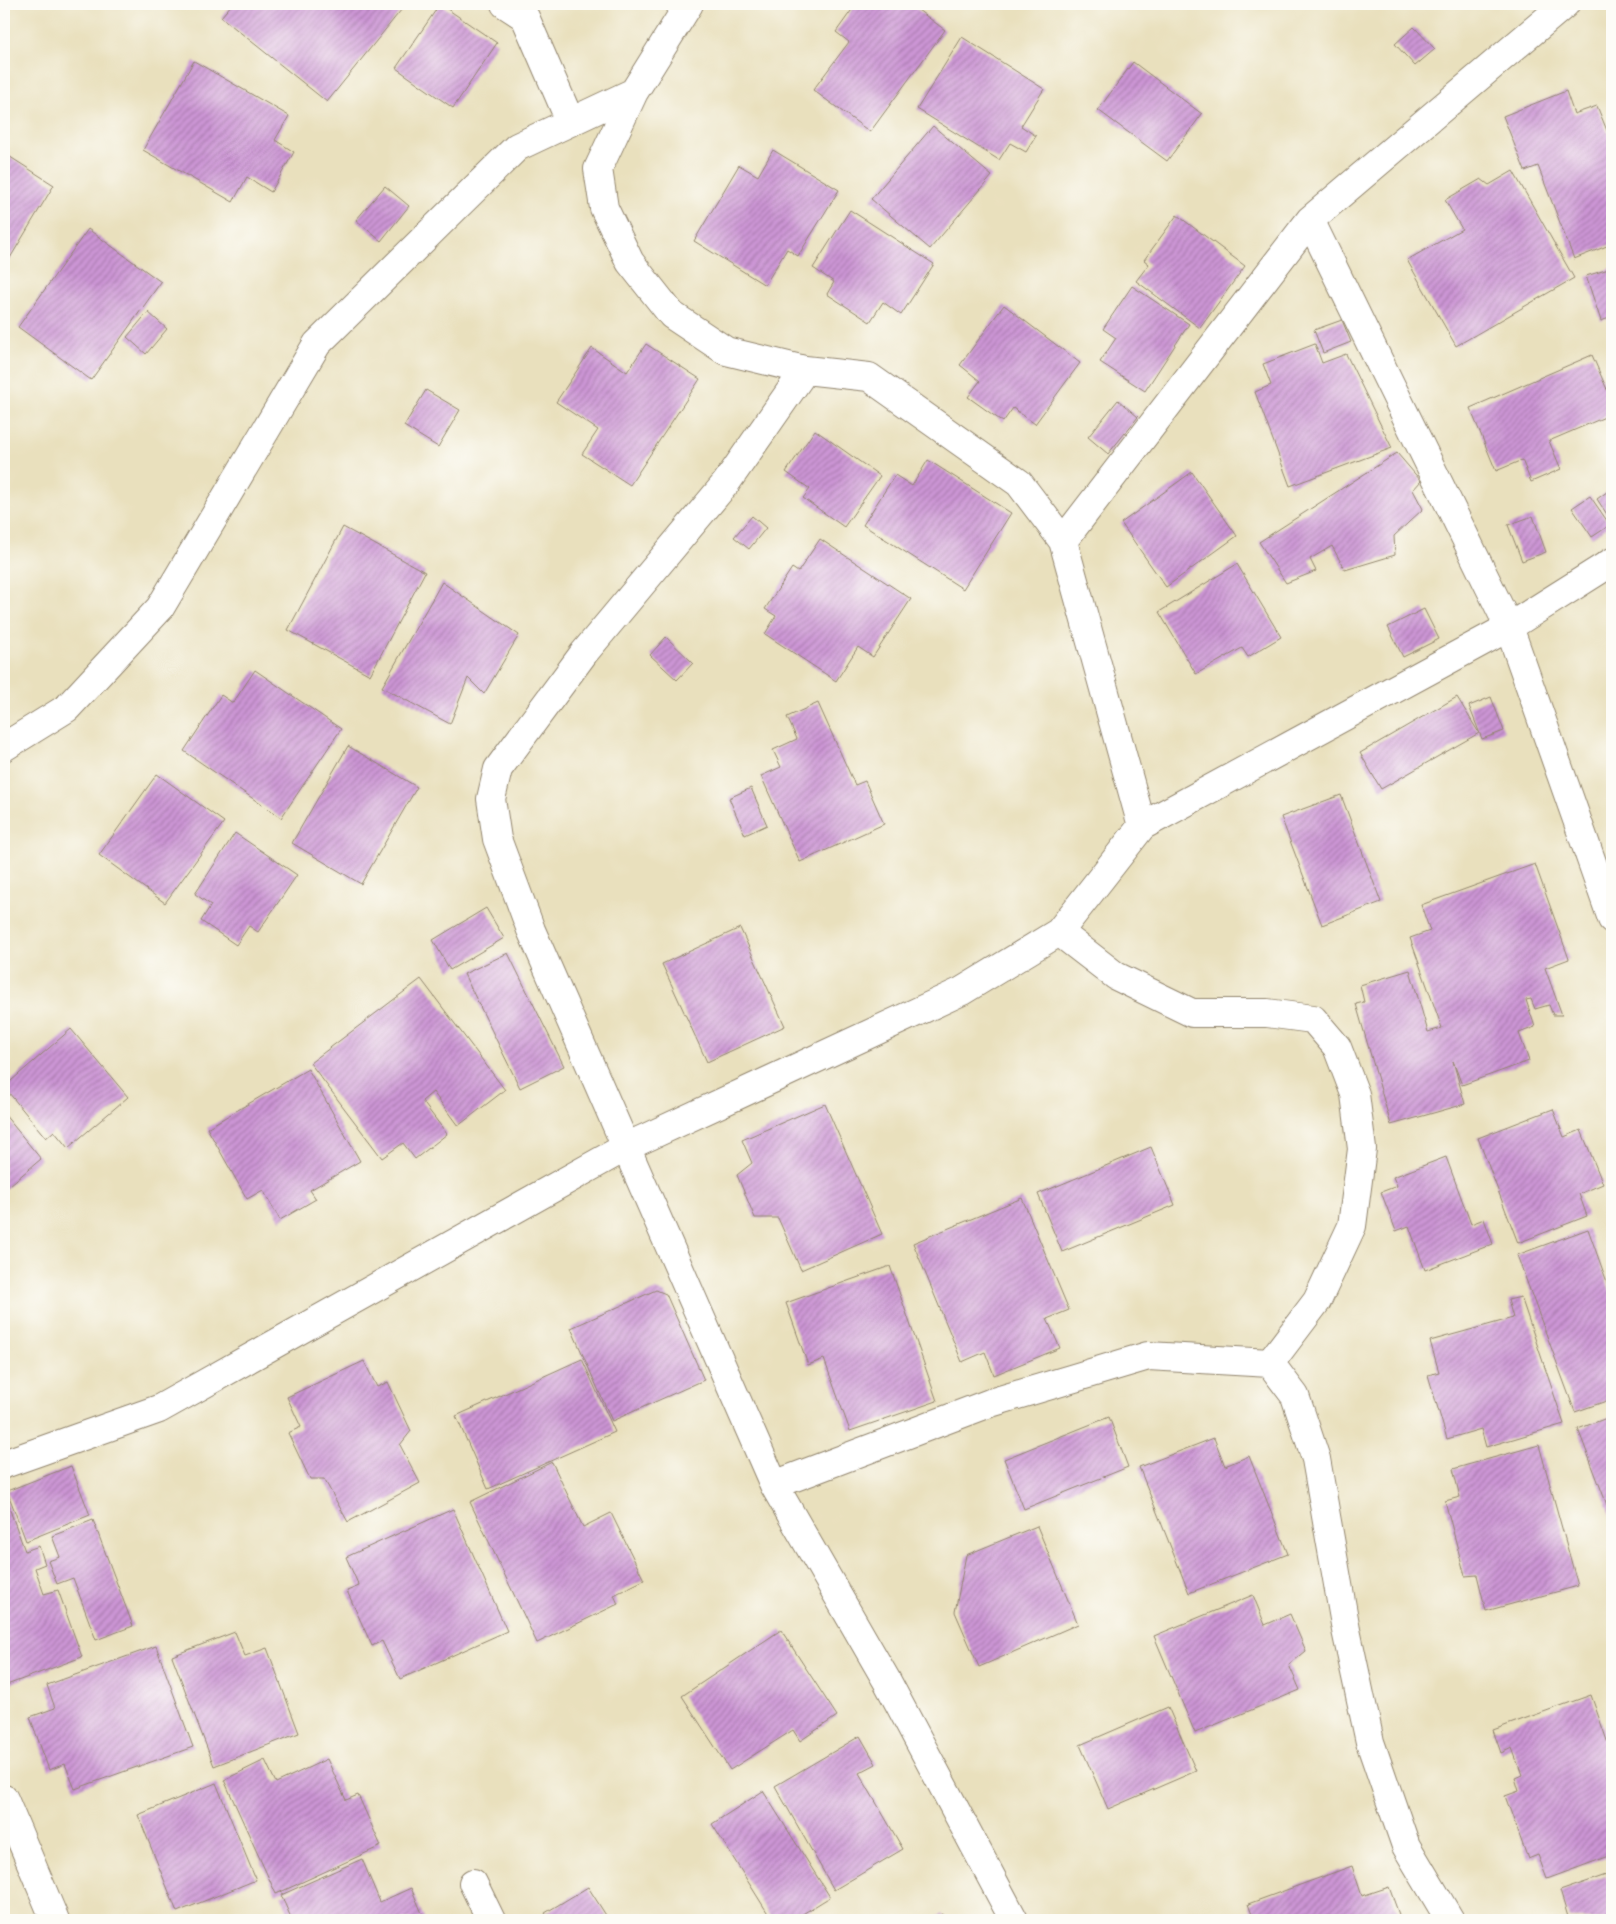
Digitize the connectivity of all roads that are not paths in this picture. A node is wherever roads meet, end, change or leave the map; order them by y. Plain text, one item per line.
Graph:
1 (505, 4) edge
2 (689, 4) edge
3 (1565, 4) edge
4 (634, 92) junction
5 (570, 121) junction
6 (1310, 220) junction
7 (805, 370) junction
8 (1063, 541) junction
9 (1612, 562) edge
10 (1509, 627) junction
11 (4, 747) edge
12 (1142, 826) junction
13 (1612, 919) edge
14 (1059, 932) junction
15 (626, 1147) junction
16 (1270, 1363) junction
17 (4, 1464) edge
18 (774, 1485) junction
19 (4, 1799) edge
20 (473, 1883) dead end
21 (55, 1920) edge
22 (491, 1920) edge
23 (1014, 1920) edge
24 (1450, 1920) edge

1 - 5 street
2 - 4 street
3 - 6 street
4 - 5 street
4 - 7 street
5 - 11 street
6 - 8 street
6 - 10 street
7 - 8 street
7 - 15 street
8 - 12 street
9 - 10 street
10 - 12 street
10 - 13 street
12 - 14 street
14 - 15 street
14 - 16 street
15 - 17 street
15 - 18 street
16 - 18 street
16 - 24 street
18 - 23 street
19 - 21 street
20 - 22 street

